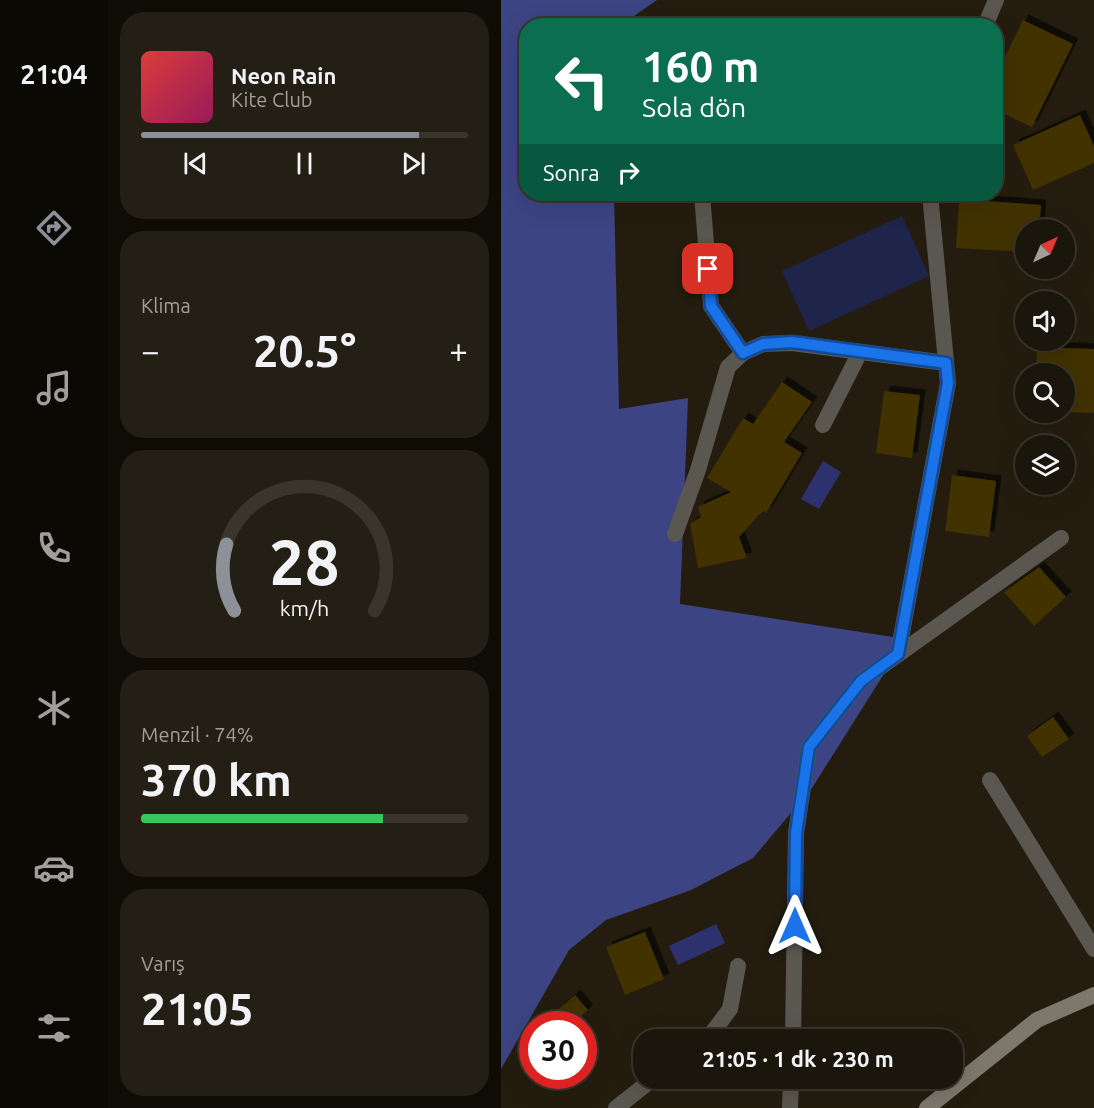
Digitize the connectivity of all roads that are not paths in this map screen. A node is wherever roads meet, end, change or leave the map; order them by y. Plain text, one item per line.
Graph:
1 (996, 0) edge
2 (988, 18) edge
3 (703, 201) edge
4 (931, 201) edge
5 (860, 351) junction
6 (743, 353) junction
7 (946, 363) junction
8 (823, 425) dead end
9 (675, 534) dead end
10 (1061, 538) dead end
11 (898, 654) junction
12 (990, 780) dead end
13 (1094, 949) edge
14 (738, 966) dead end
15 (1094, 995) edge
16 (715, 1029) edge
17 (793, 1029) edge
18 (640, 1089) edge
19 (791, 1089) edge
20 (616, 1108) edge
21 (790, 1108) edge
22 (927, 1108) edge

1 - 2 street
3 - 6 street
4 - 7 street
5 - 6 street
5 - 7 street
5 - 8 street
6 - 9 street
7 - 11 street
10 - 11 street
11 - 17 street
12 - 13 street
14 - 16 street
15 - 22 main road
18 - 20 street
19 - 21 street

